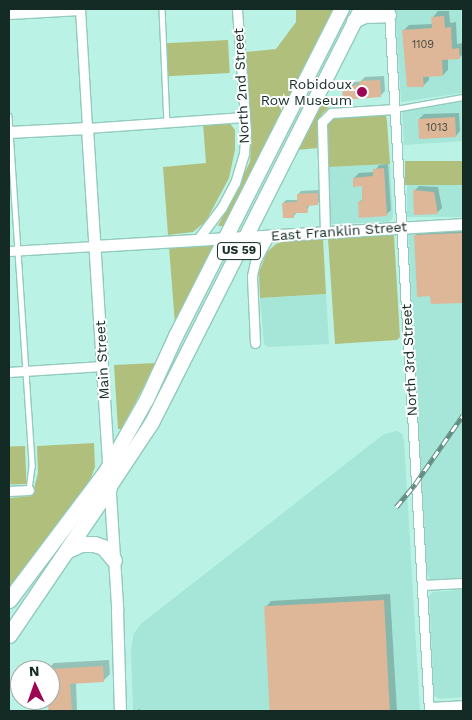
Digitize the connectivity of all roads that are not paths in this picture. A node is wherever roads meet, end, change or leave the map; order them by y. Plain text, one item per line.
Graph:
1 (162, 9) edge
2 (237, 9) edge
3 (342, 9) edge
4 (80, 10) edge
5 (389, 12) edge
6 (9, 14) edge
7 (358, 15) edge
8 (463, 97) edge
9 (395, 109) junction
10 (9, 116) edge
11 (244, 116) junction
12 (167, 122) junction
13 (88, 128) junction
14 (9, 132) edge
15 (463, 224) edge
16 (402, 228) junction
17 (325, 232) junction
18 (269, 236) junction
19 (245, 237) junction
20 (227, 238) junction
21 (198, 240) junction
22 (95, 246) junction
23 (13, 251) edge
24 (255, 342) dead end
25 (102, 366) junction
26 (25, 371) junction
27 (9, 372) edge
28 (107, 470) junction
29 (109, 488) junction
30 (29, 490) joint
31 (9, 491) edge
32 (68, 550) junction
33 (114, 560) junction
34 (463, 583) edge
35 (422, 586) junction
36 (9, 600) edge
37 (9, 634) edge
38 (463, 705) edge
39 (429, 709) edge
40 (120, 711) edge

1 - 12 lane
2 - 11 street, North 2nd Street
3 - 20 main road, US 59
4 - 6 street
4 - 13 street, Main Street
5 - 7 main road
5 - 9 street, North 3rd Street
7 - 19 main road, US 59
8 - 9 lane
9 - 16 street, North 3rd Street
9 - 17 street
10 - 14 lane
11 - 12 street
11 - 21 street, North 2nd Street
12 - 13 street
13 - 14 street
13 - 22 street, Main Street
14 - 23 lane
15 - 16 street, East Franklin Street
16 - 17 street, East Franklin Street
16 - 35 street, North 3rd Street
17 - 18 street, East Franklin Street
18 - 19 street, East Franklin Street
18 - 24 street
19 - 20 street, East Franklin Street
19 - 29 main road, US 59
20 - 21 street, East Franklin Street
20 - 28 main road, US 59
21 - 22 street, East Franklin Street
22 - 23 street
22 - 25 street, Main Street
23 - 26 lane
25 - 26 street
25 - 28 street, Main Street
26 - 27 street
26 - 30 lane
28 - 29 street, Main Street
28 - 36 highway, US 59
29 - 32 highway, US 59
29 - 33 street, Main Street
30 - 31 street
32 - 33 highway
32 - 37 highway, US 59
33 - 40 street, Main Street
34 - 35 street
35 - 39 street, North 3rd Street
38 - 39 street

